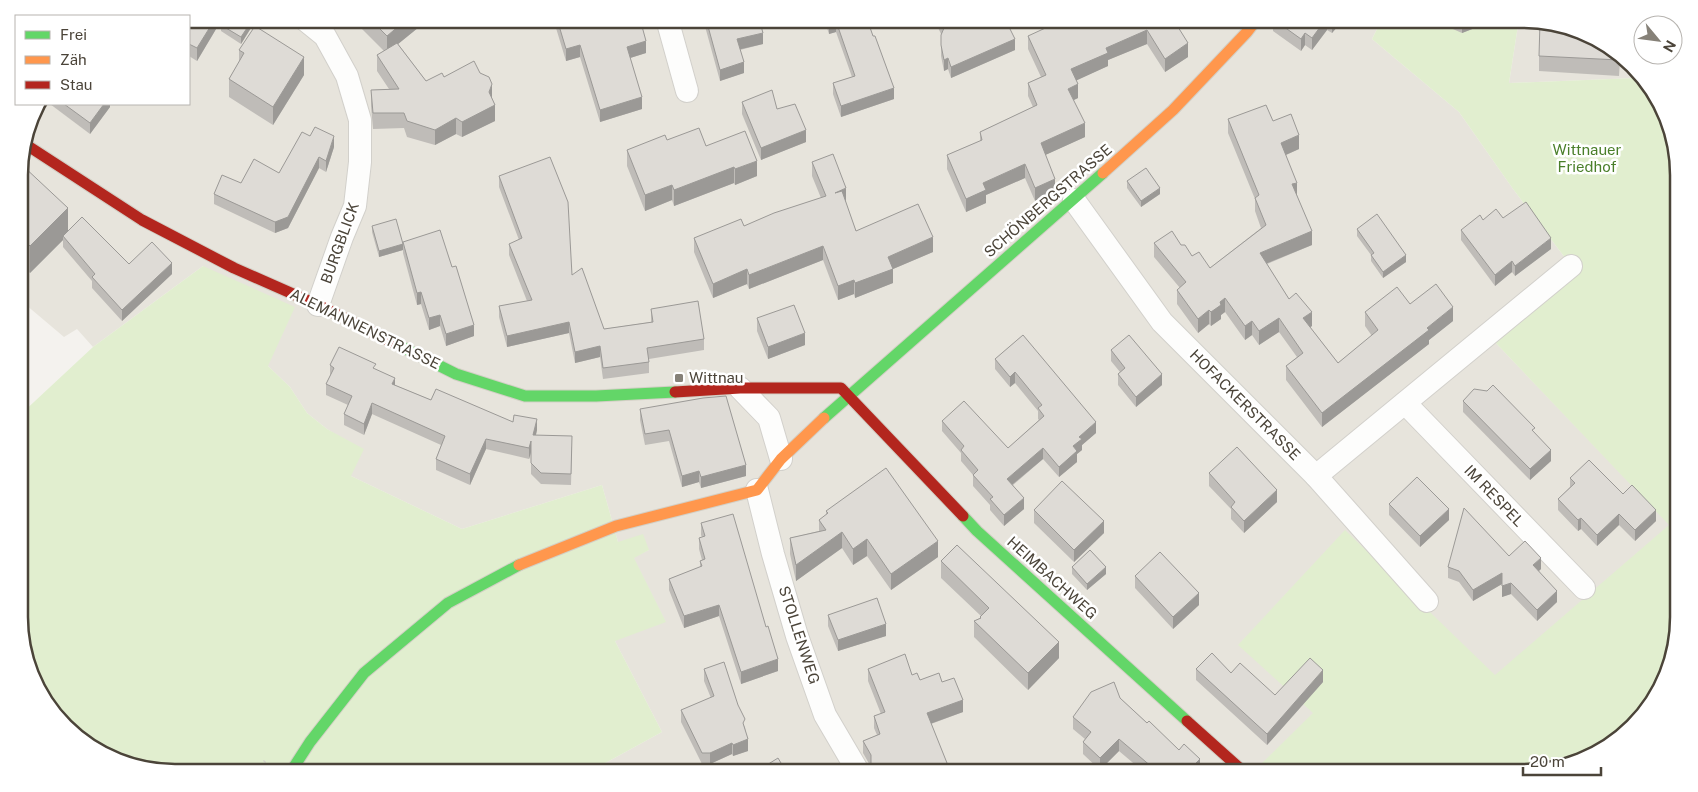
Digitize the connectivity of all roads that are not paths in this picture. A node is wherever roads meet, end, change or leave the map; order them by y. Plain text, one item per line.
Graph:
1 (316, 28) edge
2 (670, 28) edge
3 (1250, 28) edge
4 (687, 91) dead end
5 (31, 148) edge
6 (1074, 200) junction
7 (1571, 266) dead end
8 (318, 304) junction
9 (740, 388) junction
10 (849, 395) junction
11 (1405, 403) junction
12 (781, 459) junction
13 (1316, 476) junction
14 (757, 490) junction
15 (1584, 588) dead end
16 (1427, 601) dead end
17 (296, 764) edge
18 (854, 764) edge
19 (1235, 764) edge

1 - 8 street, BURGBLICK
2 - 4 street
3 - 6 street, SCHÖNBERGSTRASSE
5 - 8 street, ALEMANNENSTRASSE
6 - 10 street, SCHÖNBERGSTRASSE
6 - 13 street, HOFACKERSTRASSE
7 - 11 street
8 - 9 street, ALEMANNENSTRASSE
9 - 10 street, ALEMANNENSTRASSE
9 - 12 street
10 - 12 street, SCHÖNBERGSTRASSE
10 - 19 street, HEIMBACHWEG
11 - 13 street
11 - 15 street, IM RESPEL
12 - 14 street, SCHÖNBERGSTRASSE
13 - 16 street, HOFACKERSTRASSE
14 - 17 street
14 - 18 street, STOLLENWEG

